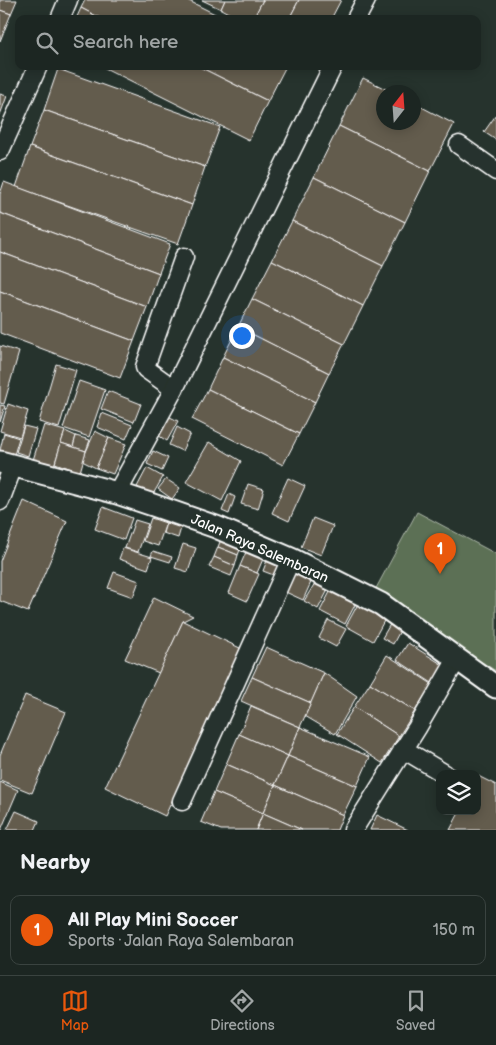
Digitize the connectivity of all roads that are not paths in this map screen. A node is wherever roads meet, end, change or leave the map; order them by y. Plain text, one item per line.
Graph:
1 (68, 0) edge
2 (366, 0) edge
3 (62, 15) edge
4 (358, 15) edge
5 (36, 70) edge
6 (331, 70) edge
7 (459, 145) dead end
8 (0, 151) edge
9 (496, 171) edge
10 (184, 256) dead end
11 (174, 389) junction
12 (7, 464) edge
13 (117, 493) junction
14 (0, 501) edge
15 (291, 559) junction
16 (457, 659) junction
17 (496, 687) edge
18 (403, 749) junction
19 (438, 770) edge
20 (182, 801) dead end
21 (353, 830) edge

1 - 3 lane
2 - 4 lane
5 - 8 lane
6 - 11 lane
7 - 9 lane
10 - 11 lane
11 - 13 lane
12 - 13 main road, Jalan Raya Salembaran
12 - 14 lane
13 - 15 main road, Jalan Raya Salembaran
15 - 16 main road, Jalan Raya Salembaran
15 - 20 lane
16 - 17 main road, Jalan Raya Salembaran
16 - 18 lane
18 - 19 lane
18 - 21 lane

